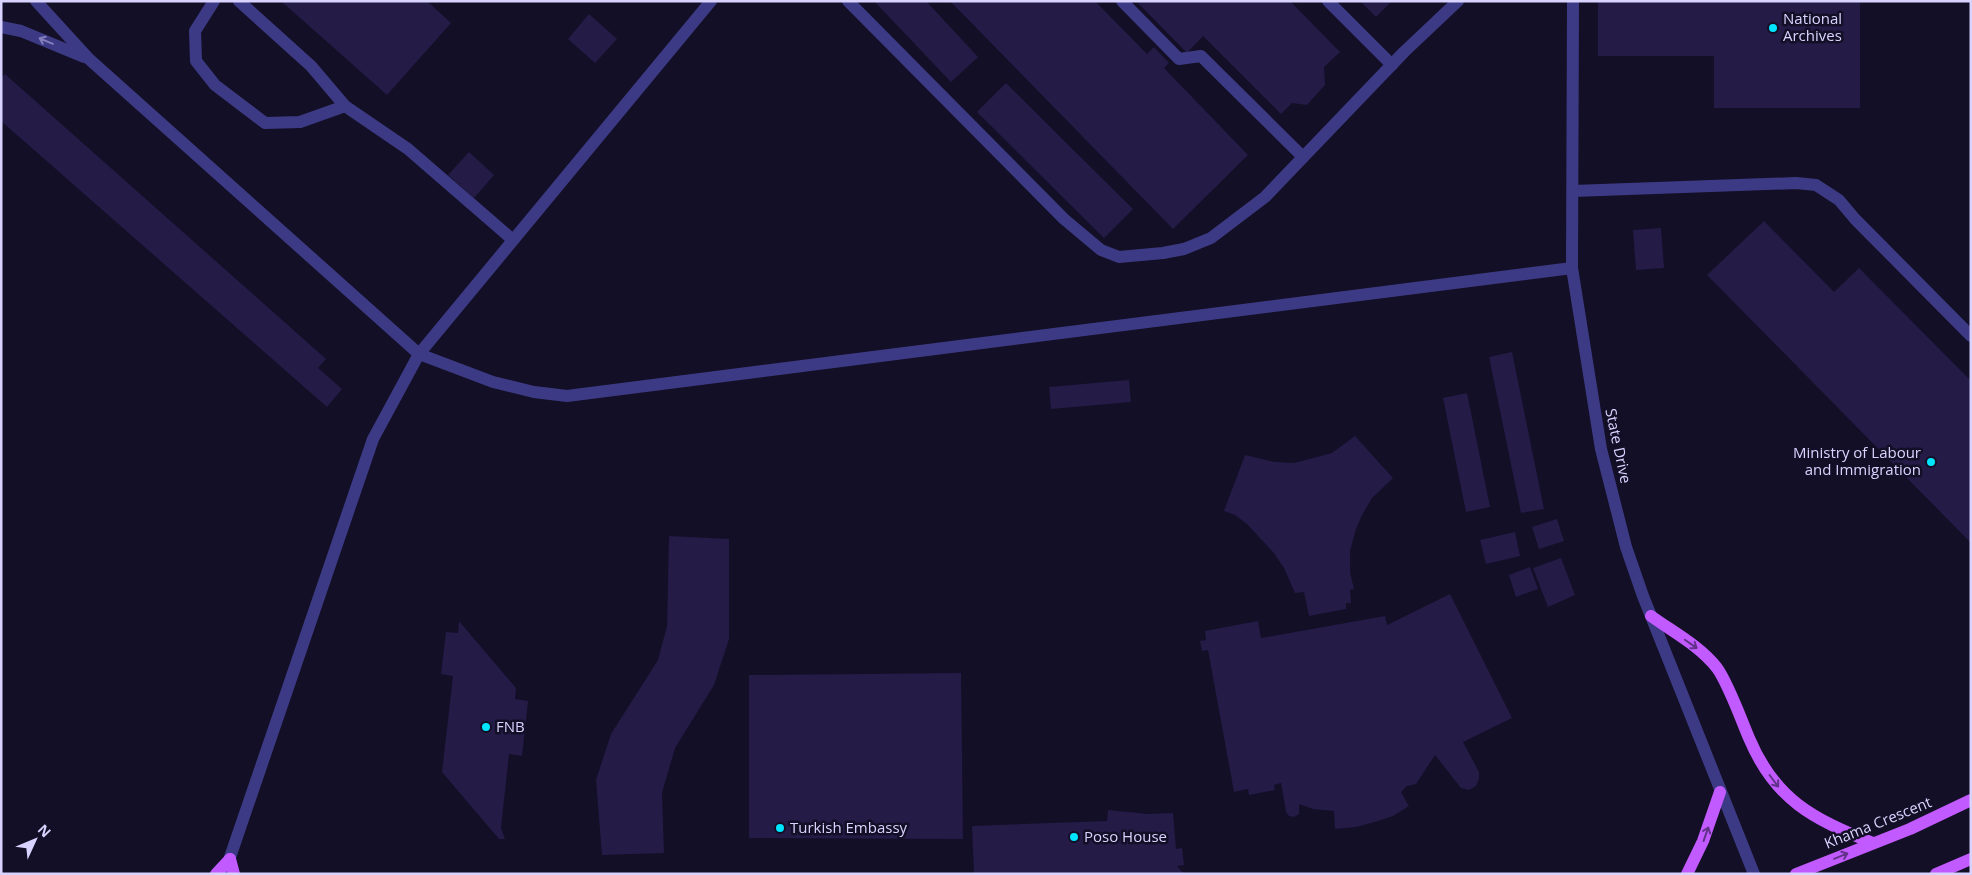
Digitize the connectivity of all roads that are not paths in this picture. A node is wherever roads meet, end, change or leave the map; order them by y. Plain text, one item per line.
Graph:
1 (36, 1) edge
2 (214, 1) edge
3 (239, 1) edge
4 (711, 1) edge
5 (848, 1) edge
6 (1122, 1) edge
7 (1328, 1) edge
8 (1458, 1) edge
9 (1573, 1) edge
10 (1, 27) edge
11 (88, 59) junction
12 (1392, 65) junction
13 (345, 106) junction
14 (1303, 158) junction
15 (1573, 192) junction
16 (514, 240) junction
17 (1572, 268) junction
18 (1971, 336) edge
19 (419, 354) junction
20 (1651, 616) junction
21 (1720, 792) junction
22 (1971, 800) edge
23 (1872, 843) junction
24 (230, 859) junction
25 (1971, 859) edge
26 (216, 874) edge
27 (224, 874) edge
28 (234, 874) edge
29 (1687, 874) edge
30 (1754, 874) edge
31 (1796, 874) edge
32 (1936, 874) edge

1 - 11 street
2 - 13 street
3 - 13 street
4 - 16 street
5 - 14 street
6 - 14 street
7 - 12 street
8 - 12 street
9 - 15 street, State Drive
11 -> 10 street
11 - 19 street
12 - 14 street
13 - 16 street
15 - 17 street, State Drive
15 - 18 street
16 - 19 street
17 - 19 street
17 - 20 street, State Drive
19 - 24 street
20 - 21 street, State Drive
20 -> 23 main road
29 -> 21 main road
21 - 30 street, State Drive
22 - 23 main road, Khama Crescent
31 -> 23 main road, Khama Crescent
24 - 26 main road
24 - 27 street
24 - 28 main road
25 - 32 main road

